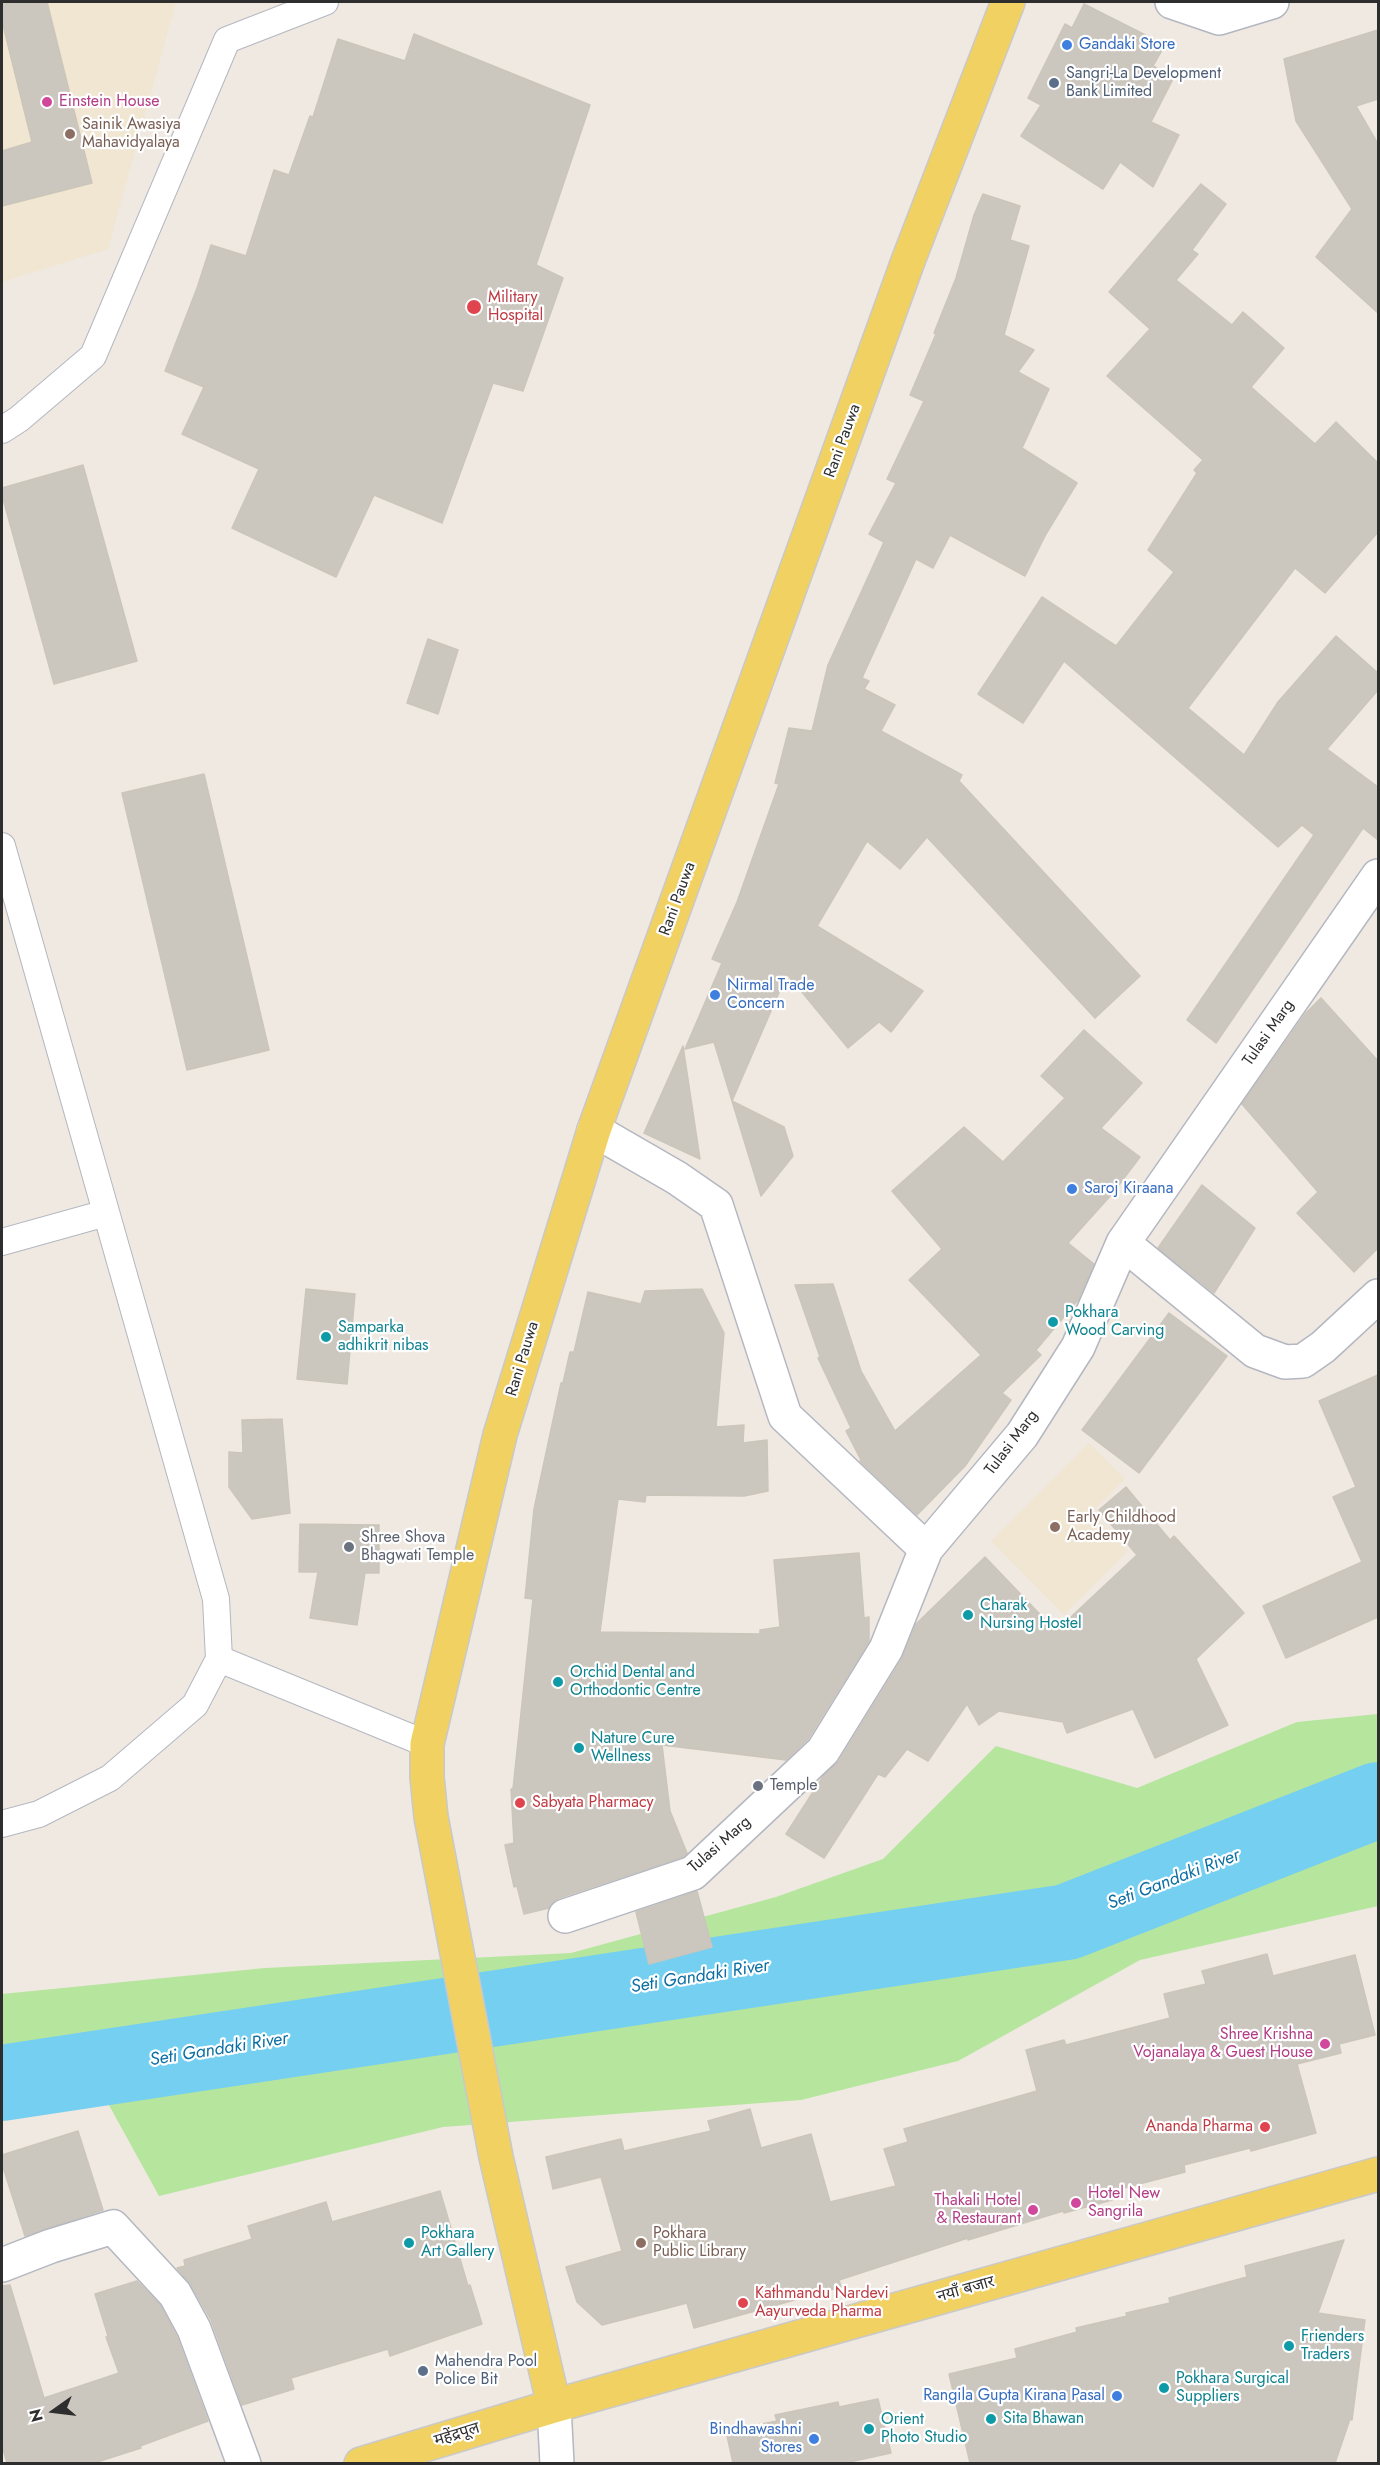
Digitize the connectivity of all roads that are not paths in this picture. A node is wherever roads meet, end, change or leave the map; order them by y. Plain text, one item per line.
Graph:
1 (326, 2) edge
2 (1008, 2) edge
3 (1172, 2) edge
4 (1272, 2) edge
5 (2, 430) edge
6 (2, 846) edge
7 (1378, 876) edge
8 (594, 1130) junction
9 (106, 1213) junction
10 (2, 1242) edge
11 (1123, 1243) junction
12 (1378, 1296) edge
13 (926, 1549) junction
14 (219, 1659) junction
15 (427, 1744) junction
16 (2, 1824) edge
17 (565, 1916) dead end
18 (1378, 2174) edge
19 (2, 2265) edge
20 (554, 2406) junction
21 (244, 2463) edge
22 (361, 2463) edge
23 (557, 2463) edge

1 - 5 lane
2 - 8 main road, Rani Pauwa
3 - 4 street
6 - 9 lane
7 - 11 street, Tulasi Marg
8 - 13 street
8 - 15 main road, Rani Pauwa
9 - 10 lane
9 - 14 lane
11 - 12 street
11 - 13 street, Tulasi Marg
13 - 17 street, Tulasi Marg
14 - 15 lane
14 - 16 lane
15 - 20 main road, Rani Pauwa
18 - 20 main road, नयाँ बजार
19 - 21 street
20 - 22 main road, महेंद्रपूल
20 - 23 street

